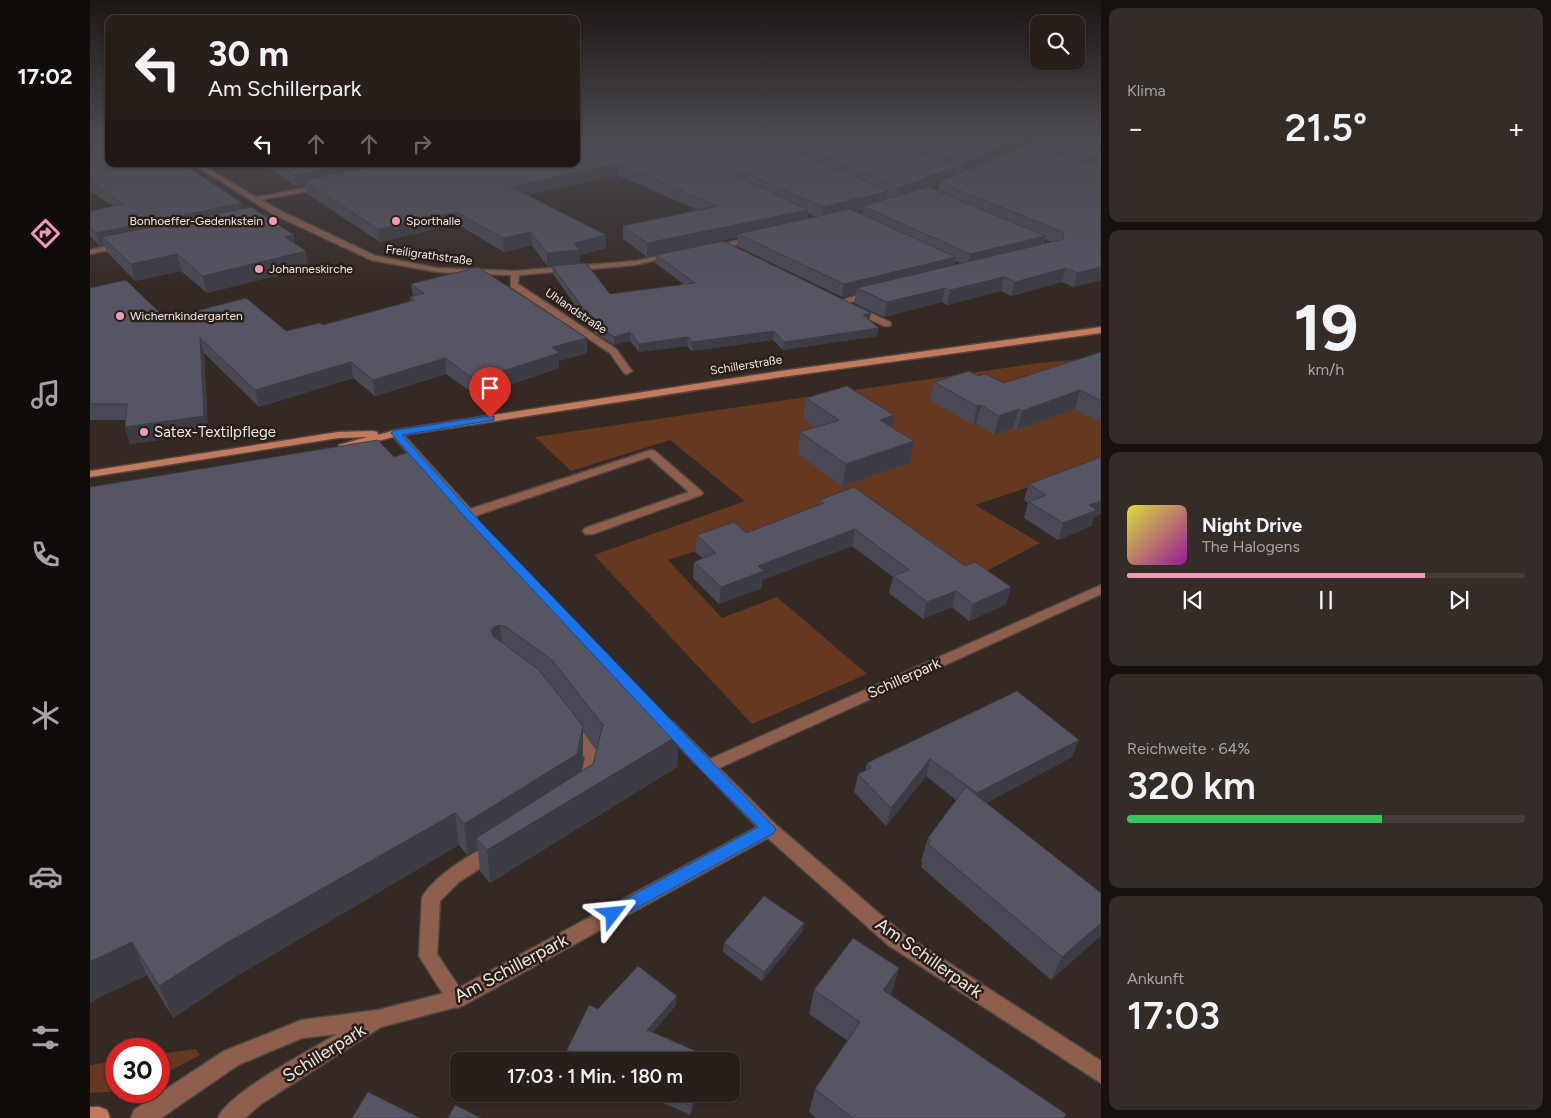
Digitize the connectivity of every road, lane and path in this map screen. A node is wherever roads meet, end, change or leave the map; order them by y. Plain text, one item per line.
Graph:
1 (233, 186) edge
2 (319, 186) edge
3 (254, 199) junction
4 (278, 213) junction
5 (268, 215) dead end
6 (763, 236) edge
7 (128, 244) edge
8 (725, 245) junction
9 (708, 248) edge
10 (90, 252) edge
11 (681, 254) edge
12 (743, 254) edge
13 (515, 273) junction
14 (885, 291) edge
15 (831, 297) edge
16 (839, 302) junction
17 (887, 324) dead end
18 (1101, 330) edge
19 (627, 371) dead end
20 (396, 433) junction
21 (331, 450) edge
22 (90, 474) edge
23 (468, 514) junction
24 (481, 528) edge
25 (589, 531) dead end
26 (1101, 589) edge
27 (659, 716) edge
28 (564, 720) edge
29 (707, 767) junction
30 (578, 796) edge
31 (769, 829) junction
32 (503, 844) edge
33 (457, 999) junction
34 (378, 1019) junction
35 (1101, 1073) edge
36 (90, 1118) edge
37 (99, 1118) edge
38 (142, 1118) edge
39 (229, 1118) edge

1 - 3 street, Freiligrathstraße
2 - 3 street
3 - 4 street, Freiligrathstraße
4 - 5 street
4 - 13 street, Freiligrathstraße
6 - 8 street
7 - 10 street
8 - 9 street
8 - 12 street
11 - 13 street, Freiligrathstraße
13 - 19 street, Uhlandstraße
14 - 16 street
15 - 16 street
16 - 17 street
18 - 20 main road, Schillerstraße
20 - 21 main road, Schillerstraße
20 - 22 main road, Schillerstraße
20 - 23 street
23 - 24 street
23 - 25 street
26 - 29 street, Schillerpark
27 - 29 street, Am Schillerpark
28 - 30 street
29 - 31 street, Am Schillerpark
31 - 33 street, Am Schillerpark
31 - 35 street, Am Schillerpark
32 - 33 street
33 - 34 street, Am Schillerpark
34 - 38 street, Schillerpark
34 - 39 street, Schillerpark
36 - 37 main road

